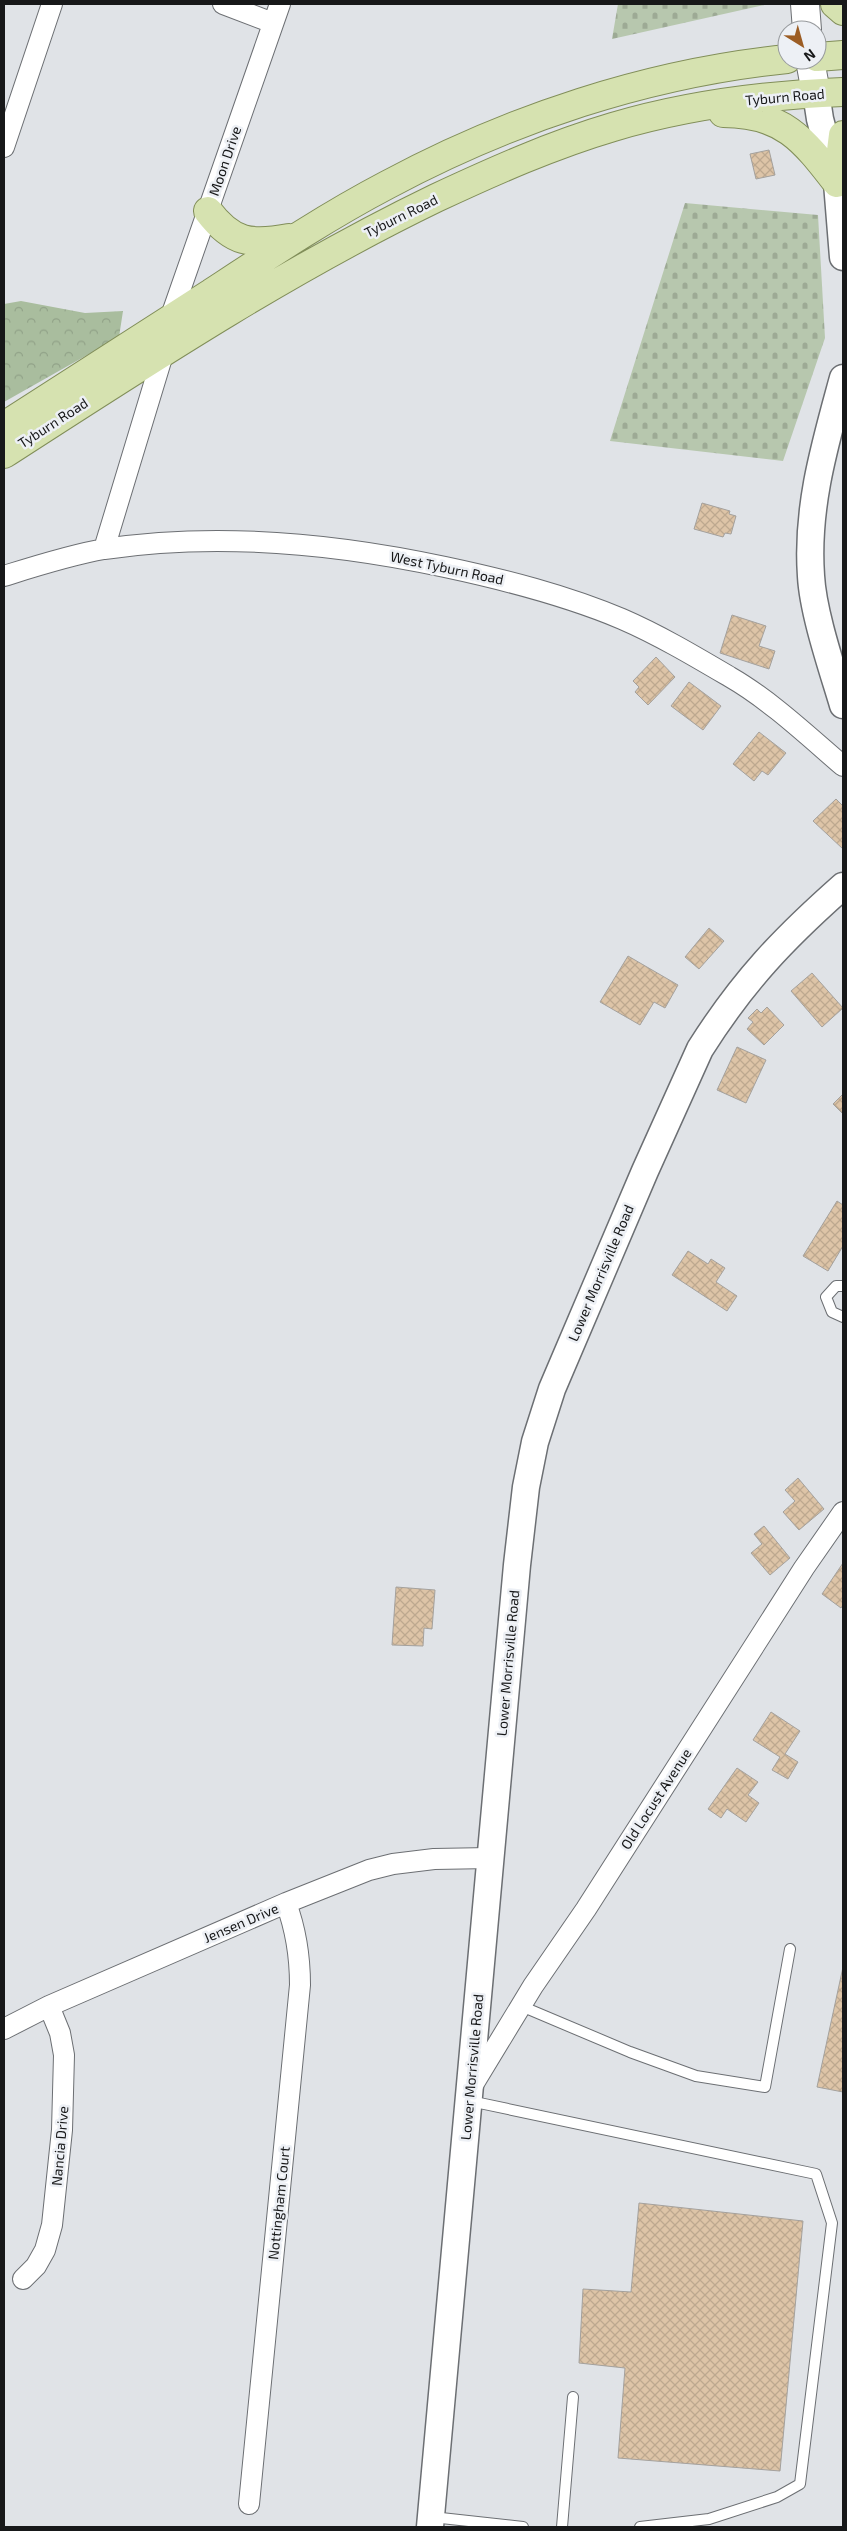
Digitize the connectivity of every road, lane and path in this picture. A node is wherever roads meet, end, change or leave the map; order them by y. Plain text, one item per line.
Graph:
1 (52, 4) edge
2 (223, 4) edge
3 (280, 4) edge
4 (805, 4) edge
5 (835, 4) edge
6 (843, 11) edge
7 (807, 20) edge
8 (273, 23) junction
9 (843, 55) edge
10 (827, 56) edge
11 (777, 60) edge
12 (812, 70) edge
13 (843, 92) edge
14 (816, 93) junction
15 (674, 112) junction
16 (843, 135) edge
17 (4, 147) edge
18 (837, 183) junction
19 (208, 211) junction
20 (298, 236) junction
21 (843, 257) edge
22 (170, 319) junction
23 (164, 351) junction
24 (843, 378) edge
25 (4, 426) edge
26 (4, 454) edge
27 (104, 549) junction
28 (4, 576) edge
29 (842, 698) edge
30 (843, 766) edge
31 (843, 886) edge
32 (843, 1286) edge
33 (843, 1317) edge
34 (843, 1512) edge
35 (490, 1858) junction
36 (286, 1904) junction
37 (790, 1949) dead end
38 (49, 2006) junction
39 (521, 2006) junction
40 (4, 2029) edge
41 (470, 2094) junction
42 (24, 2279) dead end
43 (573, 2397) dead end
44 (249, 2504) dead end
45 (431, 2522) edge
46 (523, 2527) edge
47 (562, 2527) edge
48 (640, 2527) edge

1 - 17 street
2 - 8 street
3 - 8 street, Moon Drive
4 - 7 main road
5 - 6 main road
8 - 19 street, Moon Drive
9 - 10 main road
11 - 20 main road, Tyburn Road
12 - 14 main road
13 - 14 main road, Tyburn Road
14 - 15 main road, Tyburn Road
14 - 18 street
15 - 18 main road
15 - 23 main road, Tyburn Road
16 - 18 main road
18 - 21 street
19 - 20 main road
19 - 22 street, Moon Drive
20 - 22 main road, Tyburn Road
22 - 25 main road, Tyburn Road
23 - 26 main road, Tyburn Road
23 - 27 street
24 - 29 street
27 - 28 street, West Tyburn Road
27 - 30 street, West Tyburn Road
31 - 35 street, Lower Morrisville Road
32 - 33 lane
34 - 39 street, Old Locust Avenue
35 - 36 street, Jensen Drive
35 - 41 street, Lower Morrisville Road
36 - 38 street, Jensen Drive
36 - 44 street, Nottingham Court
37 - 39 lane
38 - 40 street, Jensen Drive
38 - 42 street, Nancia Drive
39 - 41 street, Old Locust Avenue
41 - 45 street, Lower Morrisville Road
41 - 48 lane
43 - 47 lane
45 - 46 lane

